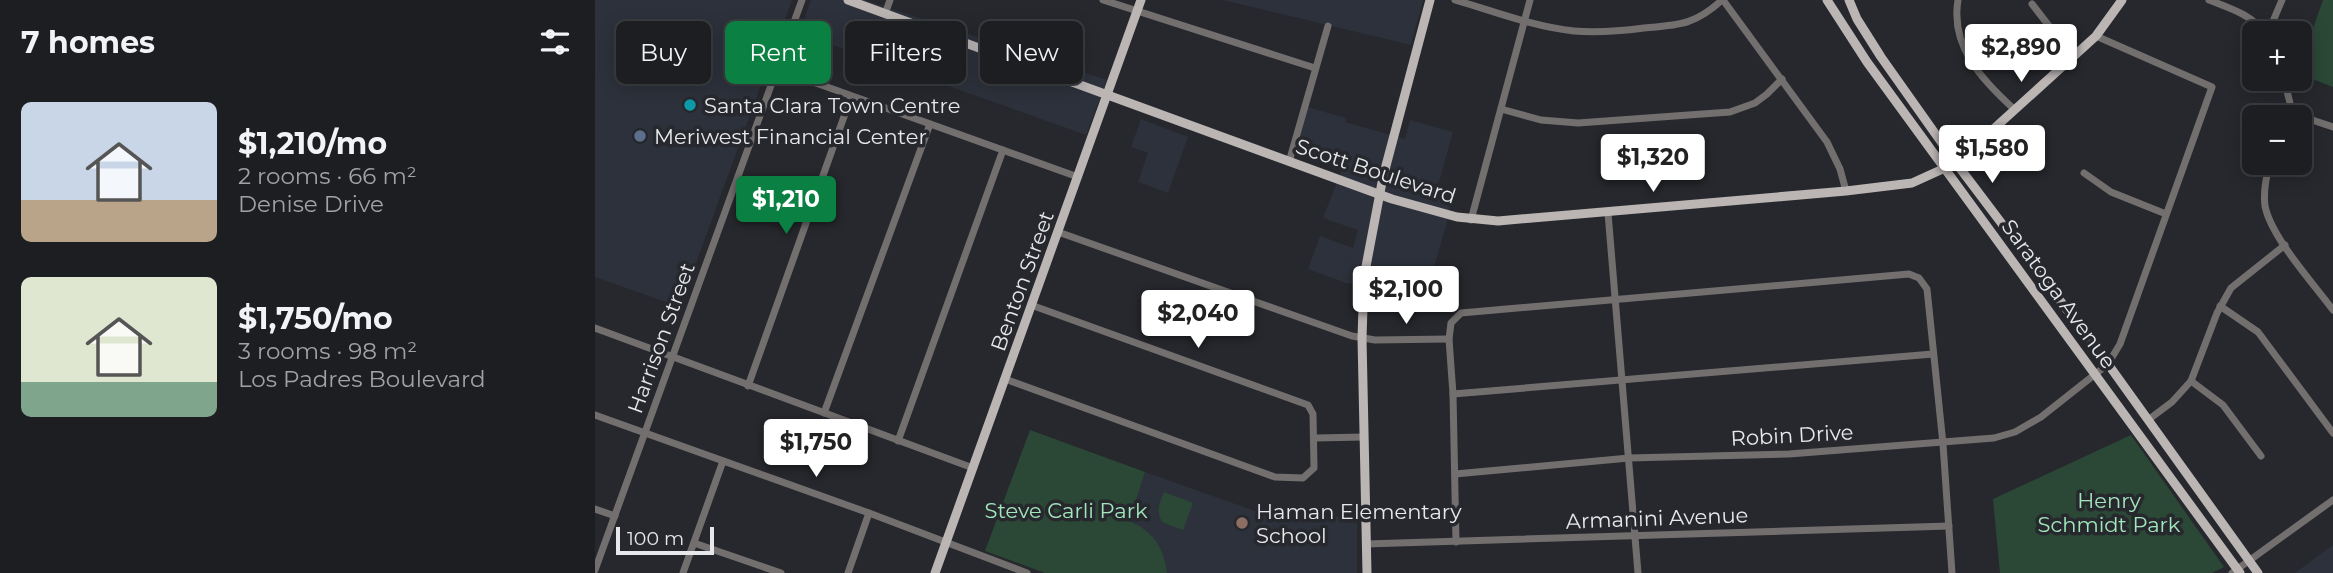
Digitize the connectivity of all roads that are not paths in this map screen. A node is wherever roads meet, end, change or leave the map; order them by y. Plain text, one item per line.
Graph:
1 (802, 0) edge
2 (848, 0) edge
3 (890, 0) edge
4 (1103, 0) edge
5 (1141, 0) edge
6 (1430, 0) edge
7 (1455, 0) edge
8 (1530, 0) edge
9 (1723, 0) edge
10 (1827, 0) edge
11 (1849, 0) edge
12 (1958, 0) edge
13 (2122, 0) edge
14 (2209, 0) edge
15 (2282, 0) edge
16 (2032, 4) dead end
17 (1136, 12) junction
18 (885, 14) junction
19 (1525, 20) junction
20 (794, 21) edge
21 (2252, 21) edge
22 (2272, 21) edge
23 (1328, 26) dead end
24 (2096, 36) junction
25 (2073, 57) junction
26 (1315, 68) junction
27 (1781, 79) junction
28 (772, 84) edge
29 (817, 84) edge
30 (1107, 95) junction
31 (851, 97) junction
32 (1501, 109) junction
33 (2015, 110) junction
34 (2312, 122) edge
35 (930, 124) junction
36 (2333, 127) edge
37 (1003, 150) junction
38 (1290, 162) junction
39 (1956, 163) junction
40 (1946, 169) junction
41 (2084, 173) dead end
42 (2267, 175) edge
43 (1078, 177) junction
44 (1846, 191) junction
45 (1380, 195) junction
46 (1608, 213) junction
47 (2167, 214) junction
48 (1471, 220) junction
49 (1058, 232) junction
50 (2285, 245) junction
51 (1615, 299) junction
52 (1031, 305) junction
53 (2220, 306) junction
54 (2333, 310) edge
55 (595, 328) edge
56 (1362, 338) junction
57 (1449, 339) junction
58 (1933, 354) junction
59 (672, 357) junction
60 (2108, 364) junction
61 (2096, 374) junction
62 (1005, 379) junction
63 (1621, 380) junction
64 (2190, 381) junction
65 (748, 386) junction
66 (1453, 394) junction
67 (824, 413) junction
68 (595, 415) edge
69 (2148, 420) junction
70 (645, 432) junction
71 (2333, 433) edge
72 (1315, 438) junction
73 (1364, 438) junction
74 (898, 441) junction
75 (1943, 444) junction
76 (2261, 456) dead end
77 (1629, 458) junction
78 (723, 461) junction
79 (973, 468) junction
80 (1455, 474) junction
81 (2333, 500) edge
82 (595, 509) edge
83 (869, 513) junction
84 (615, 516) junction
85 (1949, 526) junction
86 (1635, 537) junction
87 (1456, 542) junction
88 (694, 543) junction
89 (946, 543) junction
90 (1366, 544) junction
91 (2248, 561) junction
92 (595, 570) edge
93 (1022, 572) edge
94 (2236, 572) edge
95 (683, 573) edge
96 (781, 573) edge
97 (848, 573) edge
98 (935, 573) edge
99 (1367, 573) edge
100 (1638, 573) edge
101 (1952, 573) edge
102 (2257, 573) edge

1 - 20 street, Harrison Street
2 - 18 main road, Scott Boulevard
3 - 18 street
4 - 17 street
5 - 17 main road, Benton Street
6 - 45 main road
7 - 19 street
8 - 19 street
9 - 19 street
9 - 27 street
10 - 40 main road, Saratoga Avenue
11 - 39 main road, Saratoga Avenue
12 - 33 street
13 - 24 main road, Scott Boulevard
14 - 21 street
15 - 22 street
16 - 25 street
17 - 26 street
17 - 30 main road, Benton Street
18 - 30 main road, Scott Boulevard
19 - 32 street
23 - 26 street
24 - 25 main road, Scott Boulevard
24 - 47 street
25 - 33 main road, Scott Boulevard
26 - 38 street
27 - 32 street
27 - 44 street
28 - 59 street, Harrison Street
29 - 31 street
30 - 38 main road, Scott Boulevard
30 - 43 main road, Benton Street
31 - 35 street
31 - 65 street
32 - 48 street
33 - 39 main road, Scott Boulevard
34 - 36 street
35 - 37 street
35 - 67 street
37 - 43 street
37 - 74 street
38 - 45 main road, Scott Boulevard
39 - 40 main road, Scott Boulevard
39 - 60 main road, Saratoga Avenue
40 - 44 main road, Scott Boulevard
40 - 61 main road, Saratoga Avenue
41 - 47 street
42 - 50 street
43 - 49 main road, Benton Street
44 - 46 main road, Scott Boulevard
45 - 48 main road, Scott Boulevard
45 - 56 main road
46 - 48 main road, Scott Boulevard
46 - 51 street
47 - 60 street
49 - 52 main road, Benton Street
49 - 56 street
50 - 53 street
50 - 54 street
51 - 57 street
51 - 58 street
51 - 63 street
52 - 62 main road, Benton Street
52 - 72 street
53 - 64 street
53 - 71 street
55 - 59 street
56 - 57 street
56 - 73 main road
57 - 66 street
58 - 63 street
58 - 75 street
59 - 65 street
59 - 70 street, Harrison Street
60 - 61 street, Robin Drive
60 - 69 main road, Saratoga Avenue
61 - 75 street, Robin Drive
61 - 94 main road, Saratoga Avenue
62 - 72 street
62 - 79 main road, Benton Street
63 - 66 street
63 - 77 street
64 - 69 street
64 - 76 street
65 - 67 street
66 - 80 street
67 - 74 street
68 - 70 street
69 - 91 main road, Saratoga Avenue
70 - 78 street
70 - 84 street, Harrison Street
72 - 73 street
73 - 90 main road
74 - 79 street
75 - 77 street, Robin Drive
75 - 85 street
77 - 80 street, Robin Drive
77 - 86 street
78 - 83 street
78 - 88 street
79 - 89 main road, Benton Street
80 - 87 street
81 - 91 street
82 - 84 street
83 - 89 street
83 - 97 street
84 - 92 street, Harrison Street
85 - 86 street, Armanini Avenue
85 - 101 street
86 - 87 street, Armanini Avenue
86 - 100 street
87 - 90 street, Armanini Avenue
88 - 95 street
88 - 96 street
89 - 93 street
89 - 98 main road, Benton Street
90 - 99 main road
91 - 94 street
91 - 102 main road, Saratoga Avenue

